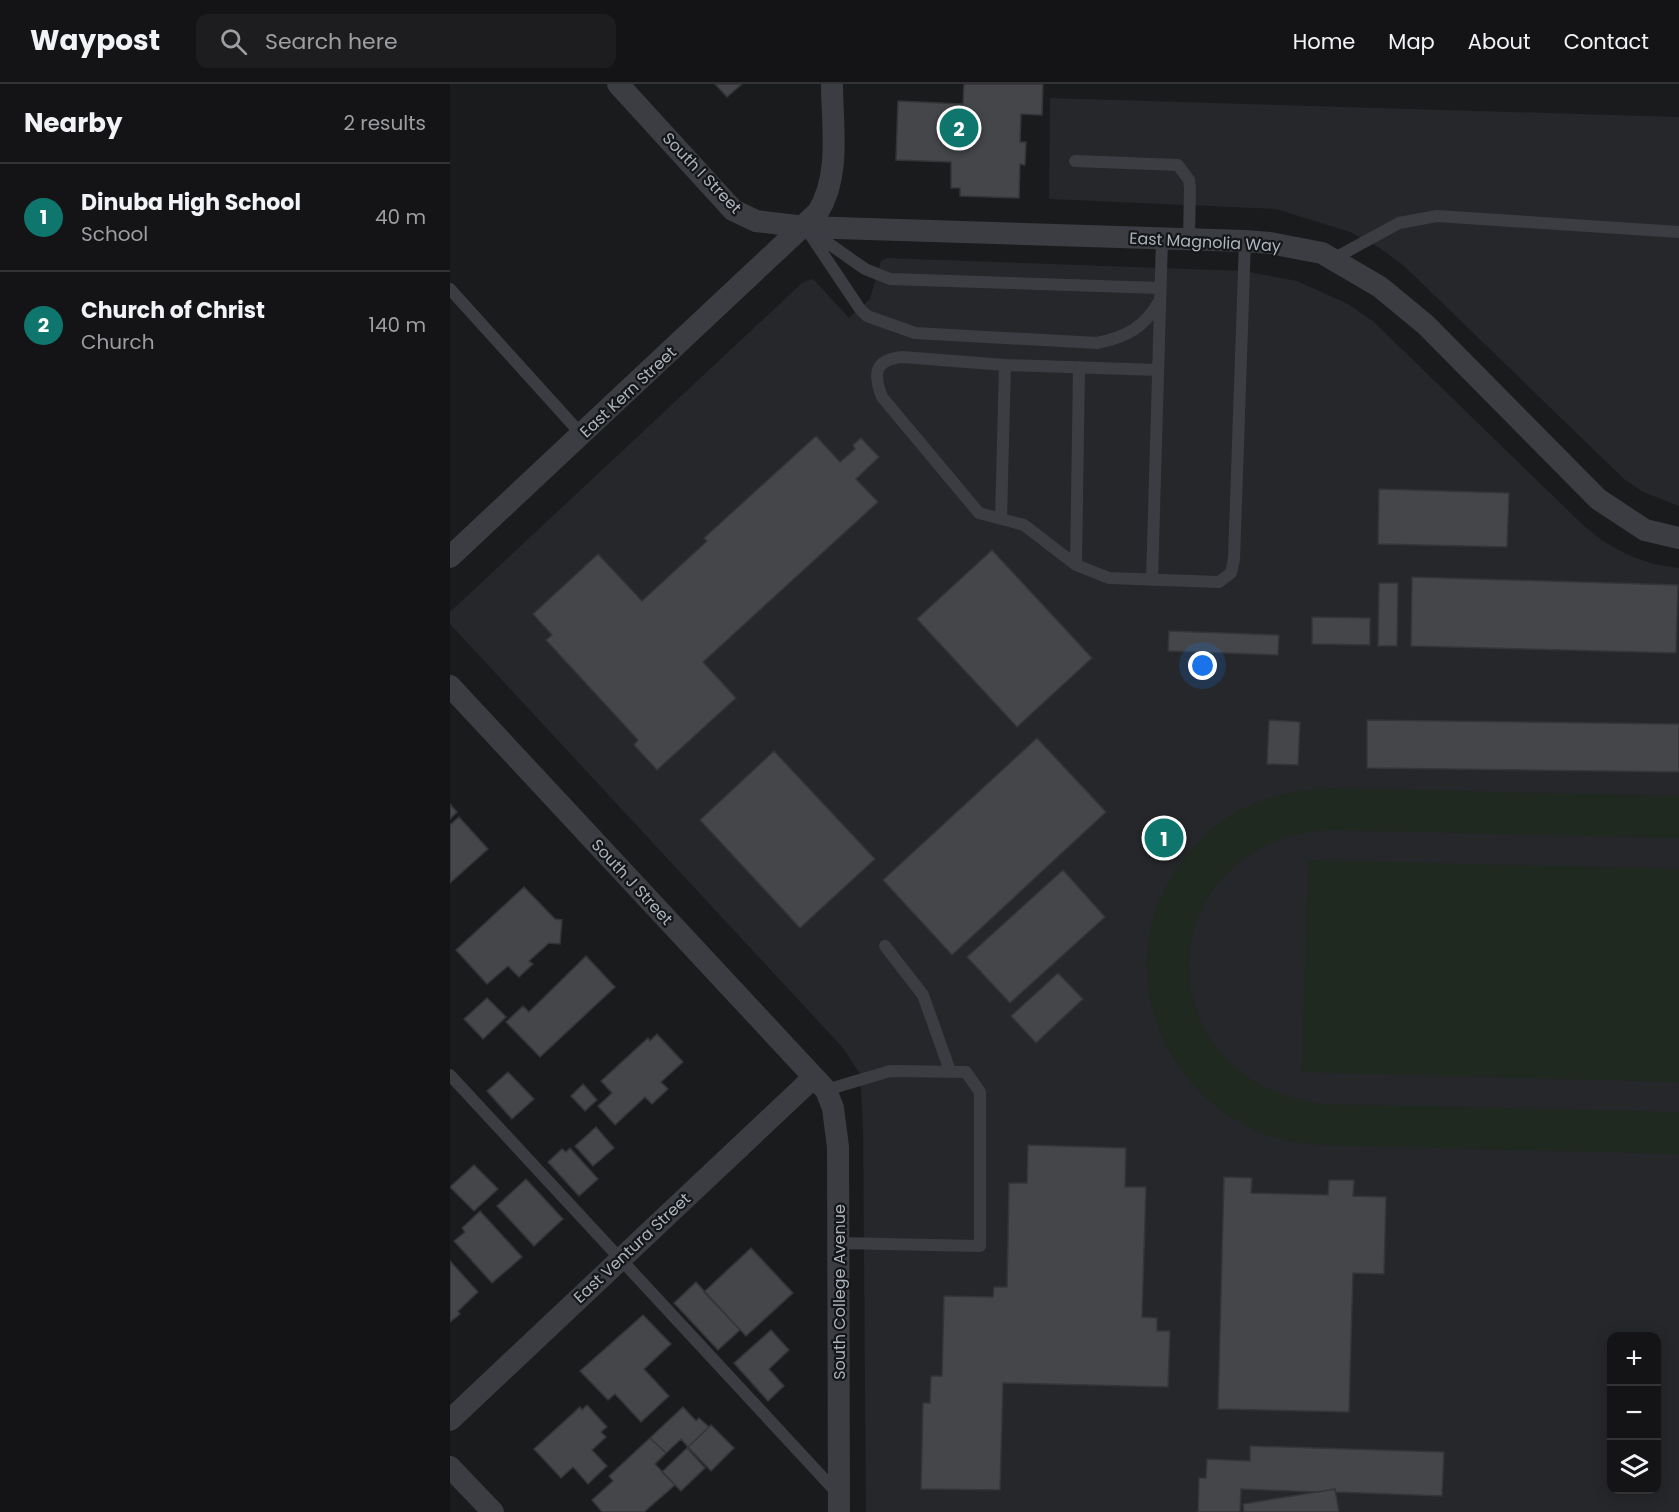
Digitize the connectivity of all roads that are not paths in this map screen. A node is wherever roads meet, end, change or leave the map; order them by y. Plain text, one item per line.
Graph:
1 (618, 84) edge
2 (832, 84) edge
3 (1075, 161) dead end
4 (805, 226) junction
5 (1679, 232) edge
6 (1162, 238) junction
7 (1189, 239) junction
8 (1245, 242) junction
9 (1333, 259) junction
10 (450, 289) edge
11 (1160, 294) junction
12 (1005, 365) junction
13 (1079, 367) junction
14 (1157, 370) junction
15 (582, 435) junction
16 (1001, 519) junction
17 (1679, 538) edge
18 (450, 557) edge
19 (1076, 565) junction
20 (1152, 580) junction
21 (450, 686) edge
22 (885, 946) dead end
23 (950, 1071) junction
24 (450, 1075) edge
25 (820, 1084) junction
26 (838, 1243) junction
27 (621, 1259) junction
28 (450, 1419) edge
29 (450, 1467) edge
30 (839, 1504) edge
31 (493, 1512) edge

1 - 4 street, South I Street
2 - 4 street
3 - 7 lane
4 - 6 street, East Magnolia Way
4 - 11 lane
4 - 11 lane
4 - 15 street, East Kern Street
5 - 9 lane
6 - 7 street, East Magnolia Way
6 - 11 lane
7 - 8 street, East Magnolia Way
8 - 9 street, East Magnolia Way
8 - 20 lane
9 - 17 street, East Magnolia Way
10 - 15 lane
11 - 14 lane
12 - 13 lane
12 - 16 lane
12 - 16 lane
13 - 14 lane
13 - 19 lane
14 - 20 lane
15 - 18 street, East Kern Street
16 - 19 lane
19 - 20 lane
21 - 25 street, South J Street
22 - 23 lane
23 - 25 lane
23 - 26 lane
24 - 27 lane
25 - 26 street, South College Avenue
25 - 27 street, East Ventura Street
26 - 30 street, South College Avenue
27 - 28 street, East Ventura Street
27 - 30 lane
29 - 31 street

